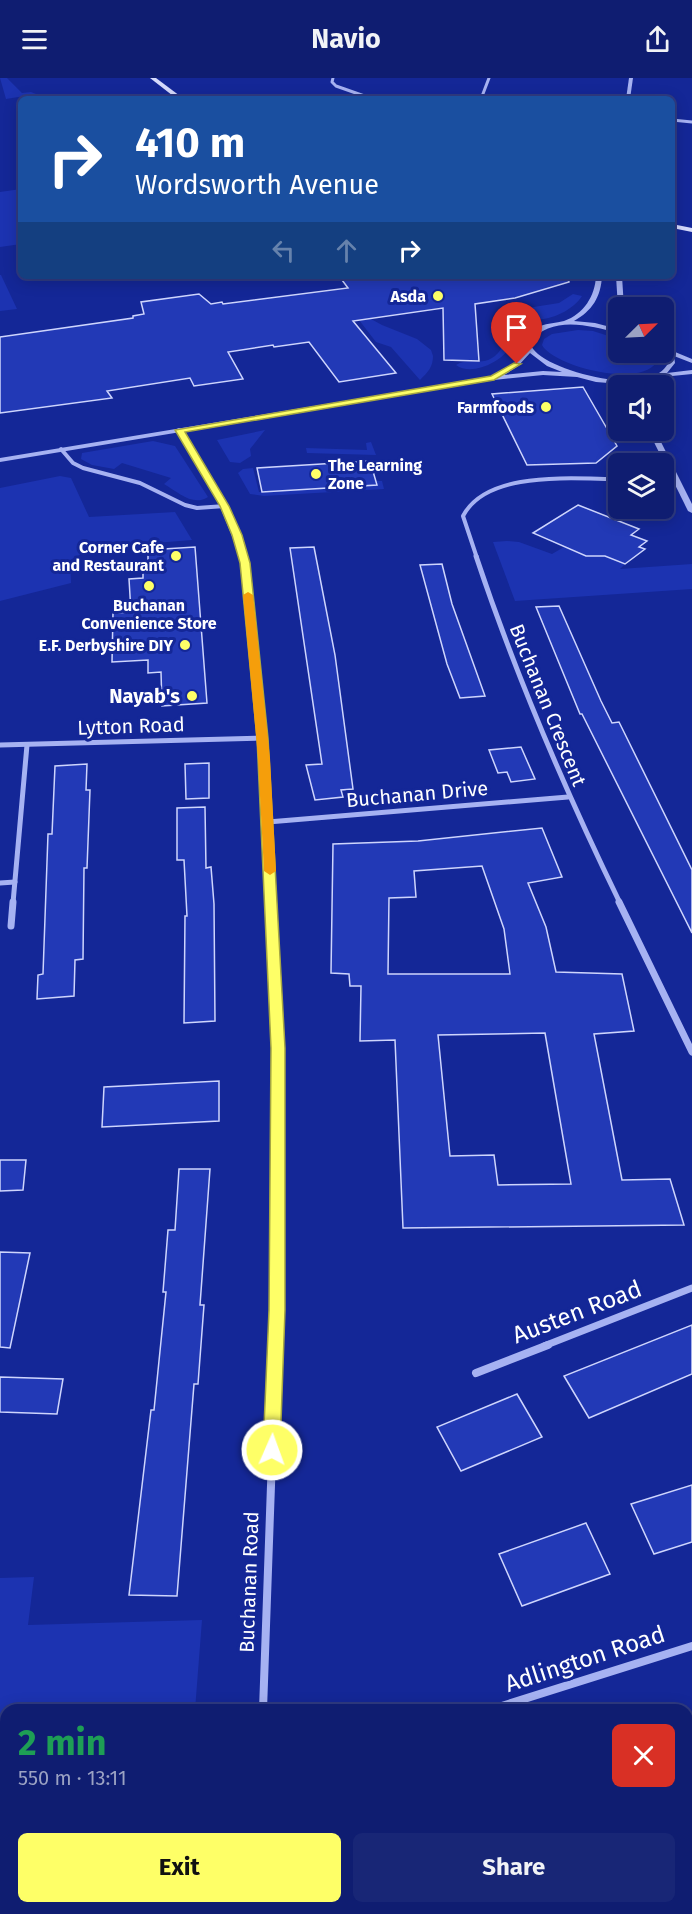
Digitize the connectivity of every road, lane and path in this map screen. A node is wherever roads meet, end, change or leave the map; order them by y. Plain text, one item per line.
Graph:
1 (153, 78) edge
2 (333, 78) edge
3 (489, 78) edge
4 (631, 78) edge
5 (177, 96) edge
6 (364, 96) edge
7 (482, 96) edge
8 (628, 96) edge
9 (675, 120) edge
10 (692, 122) edge
11 (599, 279) edge
12 (619, 279) edge
13 (620, 297) edge
14 (560, 324) junction
15 (608, 328) edge
16 (528, 351) junction
17 (674, 354) edge
18 (692, 361) edge
19 (672, 363) edge
20 (692, 372) edge
21 (580, 375) junction
22 (661, 375) edge
23 (667, 375) edge
24 (494, 378) junction
25 (601, 382) junction
26 (608, 382) edge
27 (608, 386) edge
28 (179, 430) junction
29 (657, 441) edge
30 (61, 449) junction
31 (0, 460) edge
32 (675, 476) joint
33 (608, 480) edge
34 (225, 506) junction
35 (692, 512) edge
36 (262, 738) junction
37 (27, 745) junction
38 (0, 746) edge
39 (568, 797) junction
40 (268, 822) junction
41 (15, 882) junction
42 (0, 883) edge
43 (11, 926) dead end
44 (692, 1052) edge
45 (692, 1288) edge
46 (476, 1372) dead end
47 (692, 1646) edge
48 (263, 1704) edge
49 (508, 1704) edge

1 - 5 main road
2 - 6 street
3 - 7 street
4 - 8 street
9 - 10 street
11 - 14 street
12 - 13 street
14 - 15 street
14 - 16 street
16 - 21 street
16 - 24 street
17 - 18 street
19 - 22 street
20 - 23 street
21 - 24 street
21 - 25 street
24 - 28 street
25 - 26 street
25 - 27 street
28 - 30 street
28 - 34 street, Buchanan Road
29 - 32 street
30 - 31 street
30 - 34 street
32 - 35 street
33 - 39 street, Buchanan Crescent
34 - 36 street, Buchanan Road
36 - 37 street, Lytton Road
36 - 40 street, Buchanan Road
37 - 38 street, Lytton Road
37 - 41 street
39 - 40 street, Buchanan Drive
39 - 44 street, Buchanan Crescent
40 - 48 street, Buchanan Road
41 - 42 street
41 - 43 street
45 - 46 street, Austen Road
47 - 49 street, Adlington Road

